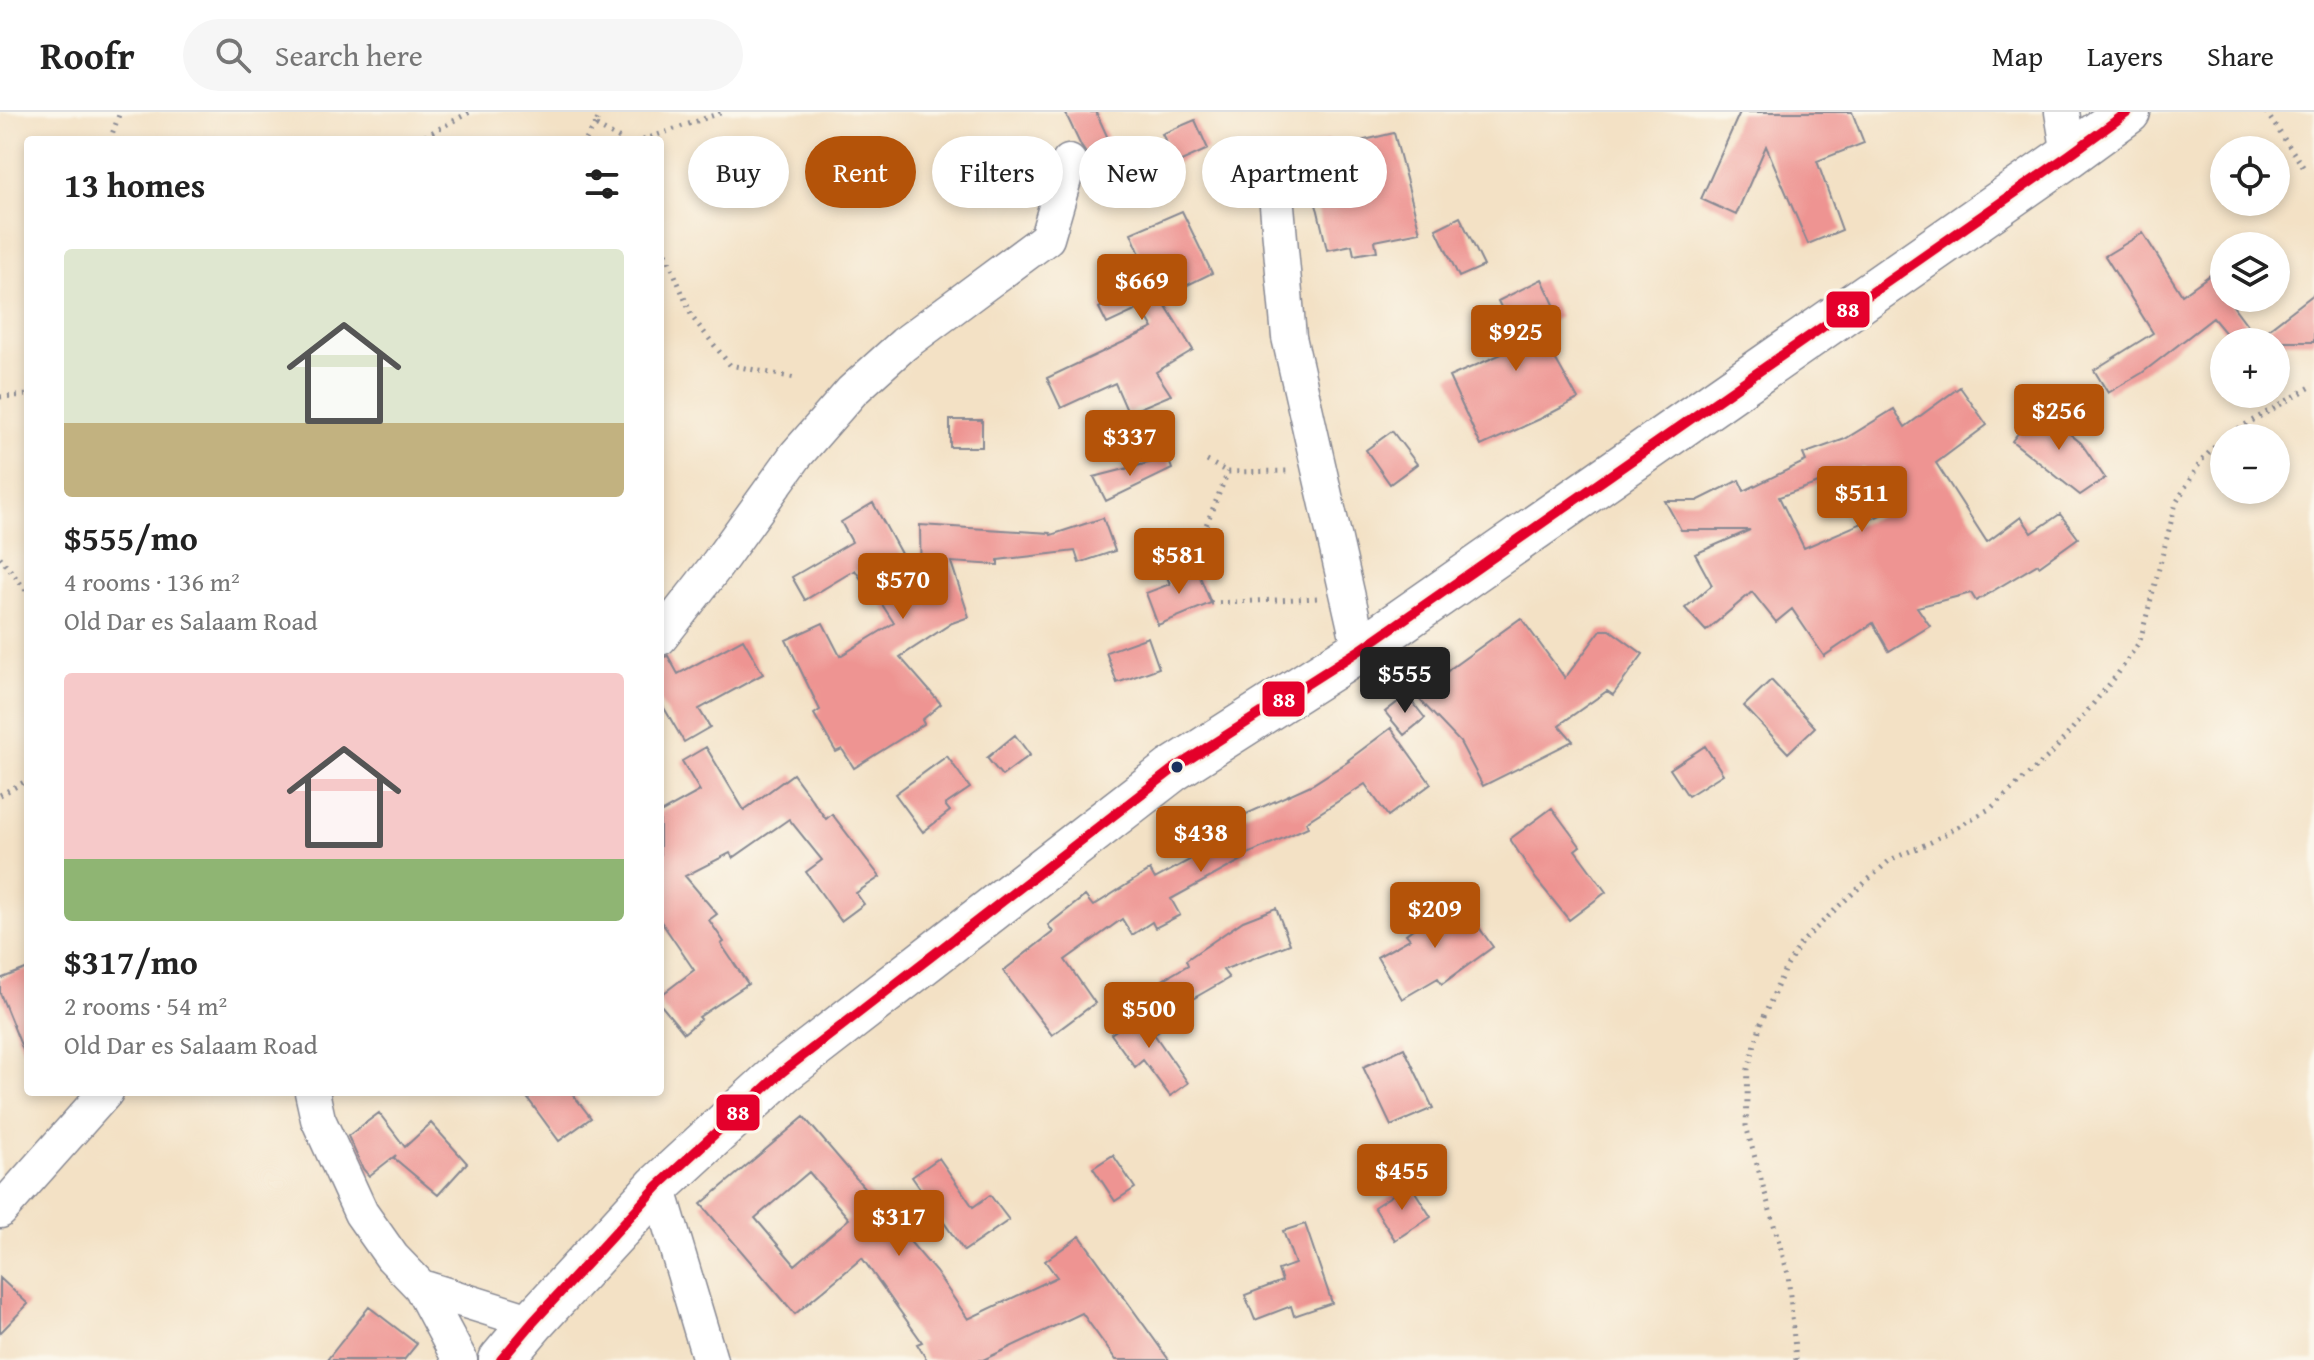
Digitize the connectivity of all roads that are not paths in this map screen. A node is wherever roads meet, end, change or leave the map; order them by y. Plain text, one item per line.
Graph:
1 (2062, 112) edge
2 (2128, 112) edge
3 (2069, 155) junction
4 (1069, 162) dead end
5 (1277, 208) edge
6 (664, 633) edge
7 (1360, 650) junction
8 (102, 1096) edge
9 (313, 1096) edge
10 (658, 1186) junction
11 (0, 1211) edge
12 (421, 1287) junction
13 (533, 1322) junction
14 (460, 1360) edge
15 (501, 1360) edge
16 (710, 1360) edge

1 - 3 street
2 - 3 street
3 - 7 street
4 - 6 street
5 - 7 street
7 - 10 street
8 - 11 street
9 - 12 street
10 - 13 street
10 - 16 street
12 - 13 street
12 - 14 street
13 - 15 street

